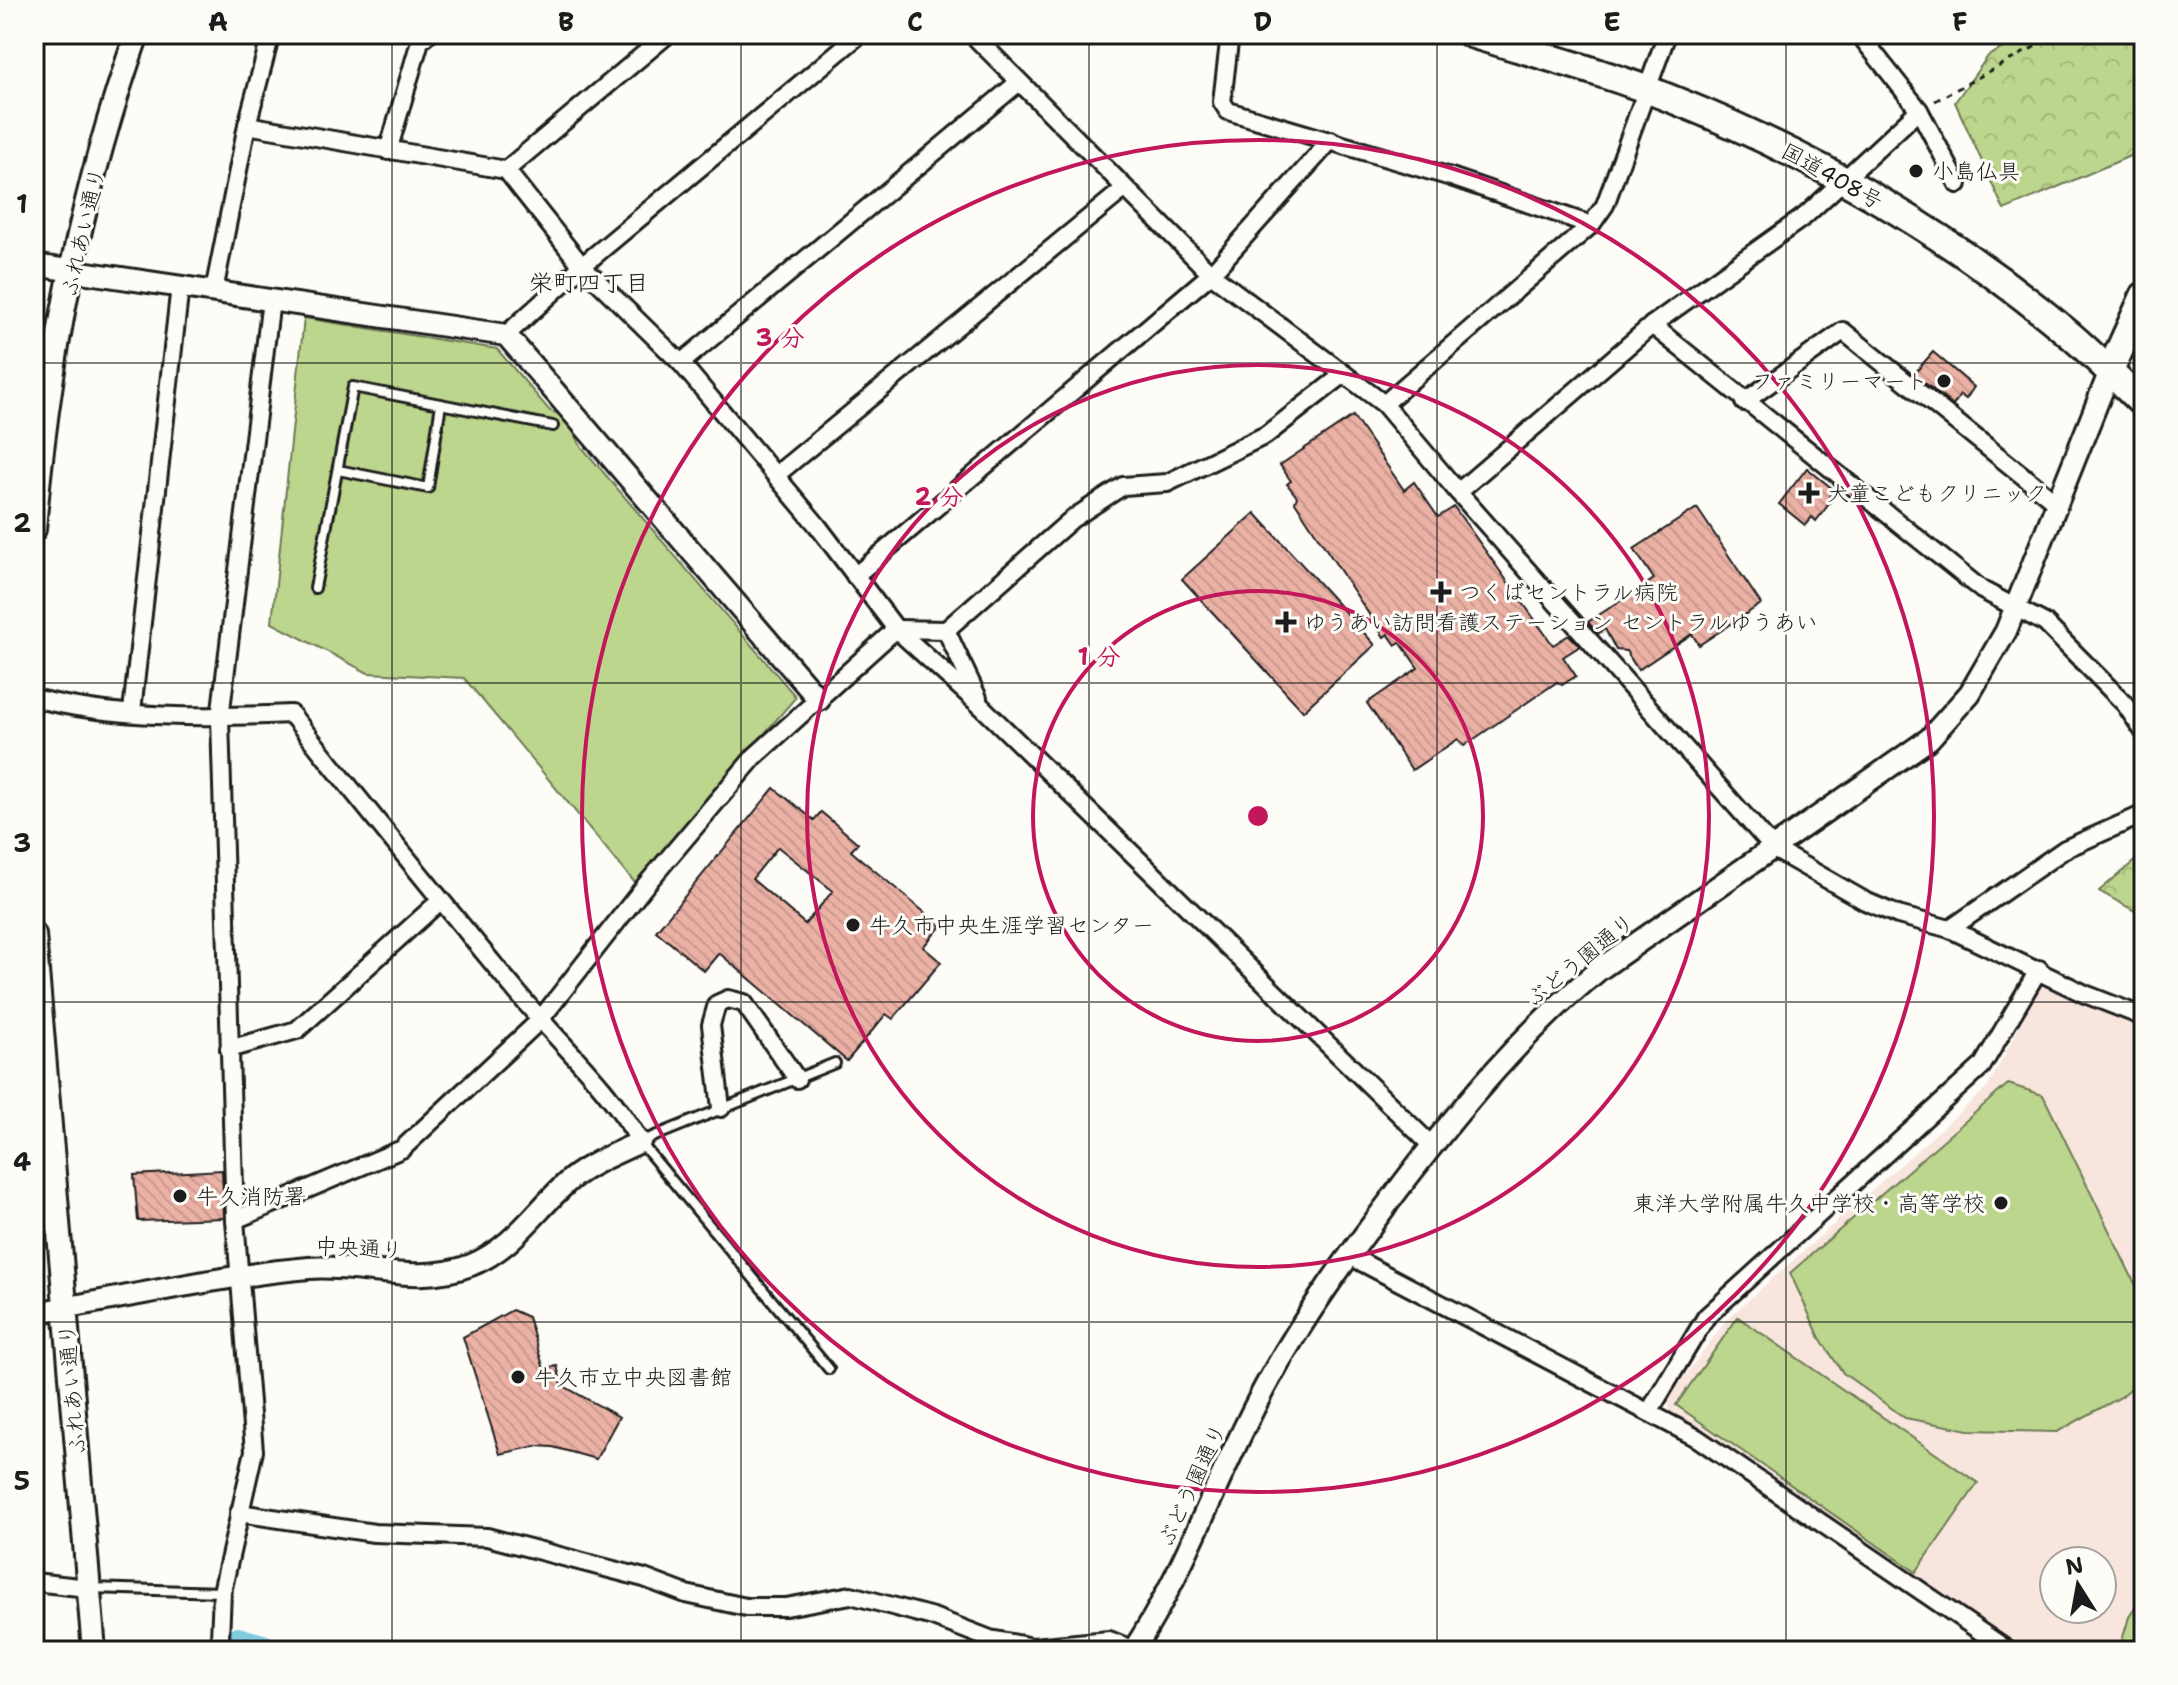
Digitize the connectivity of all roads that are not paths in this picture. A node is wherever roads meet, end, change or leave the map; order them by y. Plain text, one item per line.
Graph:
1 (137, 34) edge
2 (271, 34) edge
3 (428, 34) edge
4 (668, 34) edge
5 (860, 34) edge
6 (972, 34) edge
7 (1230, 34) edge
8 (1471, 34) edge
9 (1667, 34) edge
10 (1859, 34) edge
11 (1019, 82) junction
12 (1647, 90) junction
13 (1919, 110) junction
14 (247, 125) junction
15 (1331, 140) junction
16 (388, 151) junction
17 (506, 170) junction
18 (1845, 181) junction
19 (1958, 184) dead end
20 (1124, 189) junction
21 (1591, 225) junction
22 (34, 265) edge
23 (582, 266) junction
24 (72, 271) junction
25 (1211, 274) junction
26 (180, 286) junction
27 (214, 291) junction
28 (2144, 296) edge
29 (271, 300) junction
30 (1652, 325) junction
31 (506, 335) junction
32 (681, 363) junction
33 (2110, 371) junction
34 (1344, 374) junction
35 (1744, 402) junction
36 (441, 404) junction
37 (1384, 404) junction
38 (2144, 405) edge
39 (553, 426) dead end
40 (338, 470) junction
41 (776, 475) junction
42 (1458, 492) junction
43 (2058, 504) junction
44 (34, 529) edge
45 (855, 576) junction
46 (315, 588) dead end
47 (2016, 607) junction
48 (896, 629) junction
49 (946, 630) junction
50 (34, 698) edge
51 (819, 700) junction
52 (982, 707) junction
53 (132, 711) junction
54 (220, 718) junction
55 (2144, 732) edge
56 (2144, 814) edge
57 (1774, 849) junction
58 (440, 901) junction
59 (1950, 929) junction
60 (34, 935) edge
61 (2039, 969) junction
62 (2144, 1017) edge
63 (540, 1020) junction
64 (229, 1049) junction
65 (835, 1063) dead end
66 (40, 1075) edge
67 (797, 1079) junction
68 (721, 1108) junction
69 (640, 1142) junction
70 (1432, 1146) junction
71 (235, 1220) junction
72 (1348, 1255) junction
73 (240, 1276) junction
74 (65, 1308) junction
75 (34, 1313) edge
76 (829, 1369) dead end
77 (1649, 1412) junction
78 (239, 1513) junction
79 (34, 1582) edge
80 (88, 1588) junction
81 (222, 1592) junction
82 (220, 1638) dead end
83 (94, 1651) edge
84 (1134, 1651) edge
85 (2009, 1651) edge

1 - 24 main road, ふれあい通り
2 - 14 street
3 - 16 street
4 - 17 street
5 - 23 street
6 - 11 street
7 - 15 street
8 - 12 highway, 国道408号
9 - 12 street
10 - 13 street
11 - 20 street
11 - 32 street
12 - 18 highway, 国道408号
12 - 21 street
13 - 18 street
13 - 19 street
14 - 16 street
14 - 27 street
15 - 21 street
15 - 25 street
16 - 17 street
17 - 23 street
18 - 30 street
18 - 33 highway, 国道408号
20 - 25 street
20 - 41 street
21 - 37 street
22 - 24 street
23 - 31 street
23 - 32 street
24 - 26 street
24 - 44 main road, ふれあい通り
25 - 34 street
25 - 45 street
26 - 27 street
26 - 53 street
27 - 29 street
28 - 33 highway
29 - 31 street
29 - 54 street
30 - 35 street
30 - 42 street
31 - 51 street
32 - 41 street
33 - 38 highway, 国道408号
33 - 43 street, ぶどう園通り
34 - 37 street
34 - 49 street
35 - 43 street
35 - 47 street
36 - 39 lane
36 - 40 lane
36 - 40 lane
37 - 42 street
40 - 46 lane
41 - 45 street
42 - 57 street
43 - 47 street, ぶどう園通り
45 - 48 street
47 - 55 street
47 - 57 street, ぶどう園通り
48 - 49 street
48 - 51 street
48 - 52 street
49 - 52 street
50 - 53 street
51 - 63 street
52 - 70 street
53 - 54 street
54 - 58 street
54 - 64 street
56 - 59 street
57 - 59 street
57 - 70 street, ぶどう園通り
58 - 63 street
58 - 64 street
59 - 61 street
60 - 66 main road, ふれあい通り
61 - 62 street
61 - 77 street
63 - 69 street
63 - 71 street
64 - 71 street
65 - 67 lane
66 - 74 main road, ふれあい通り
67 - 68 lane
67 - 68 street
68 - 69 lane
69 - 73 street, 中央通り
69 - 76 lane
70 - 72 street, ぶどう園通り
71 - 73 street
72 - 77 street
72 - 84 street, ぶどう園通り
73 - 74 street, 中央通り
73 - 78 street
74 - 75 street, 中央通り
74 - 80 main road, ふれあい通り
77 - 85 street
78 - 81 street
78 - 84 street
79 - 80 street
80 - 81 lane
80 - 83 main road, ふれあい通り
81 - 82 street

